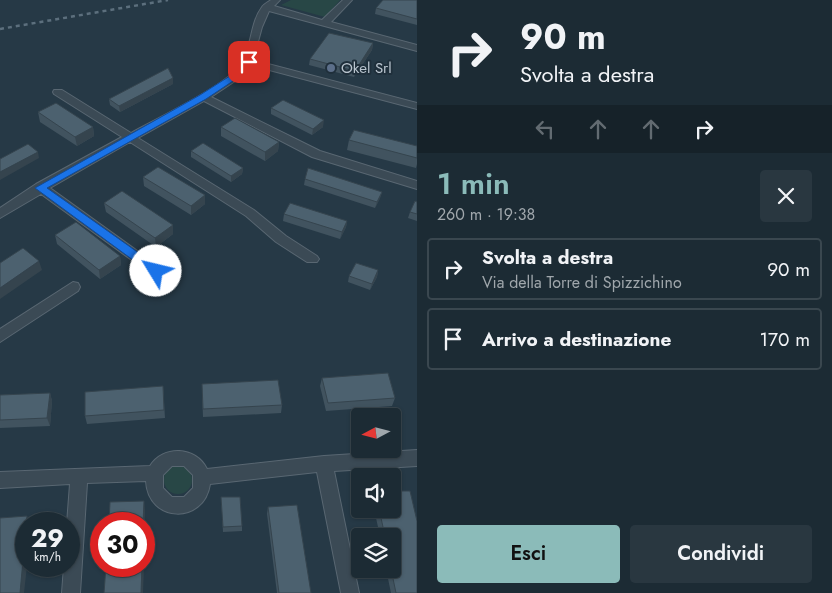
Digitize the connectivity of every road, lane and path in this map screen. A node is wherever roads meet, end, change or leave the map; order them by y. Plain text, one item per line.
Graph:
1 (276, 0) edge
2 (348, 0) edge
3 (266, 7) junction
4 (324, 23) junction
5 (417, 48) edge
6 (249, 62) junction
7 (58, 92) dead end
8 (203, 97) junction
9 (417, 106) edge
10 (130, 138) junction
11 (417, 185) edge
12 (40, 188) junction
13 (0, 214) edge
14 (312, 259) dead end
15 (156, 271) dead end
16 (73, 287) dead end
17 (0, 336) edge
18 (417, 458) edge
19 (324, 464) junction
20 (154, 474) junction
21 (80, 476) junction
22 (202, 477) junction
23 (0, 480) edge
24 (71, 593) edge
25 (350, 593) edge

1 - 3 street
2 - 4 street
3 - 4 street
3 - 6 street
4 - 5 street
6 - 8 street
6 - 9 street
7 - 10 street
8 - 10 street
8 - 11 street
10 - 12 street
10 - 14 street
12 - 13 street
12 - 15 street
16 - 17 street
18 - 19 street
19 - 22 street
19 - 25 street
20 - 21 street
20 - 22 street
20 - 22 street
21 - 23 street
21 - 24 street

